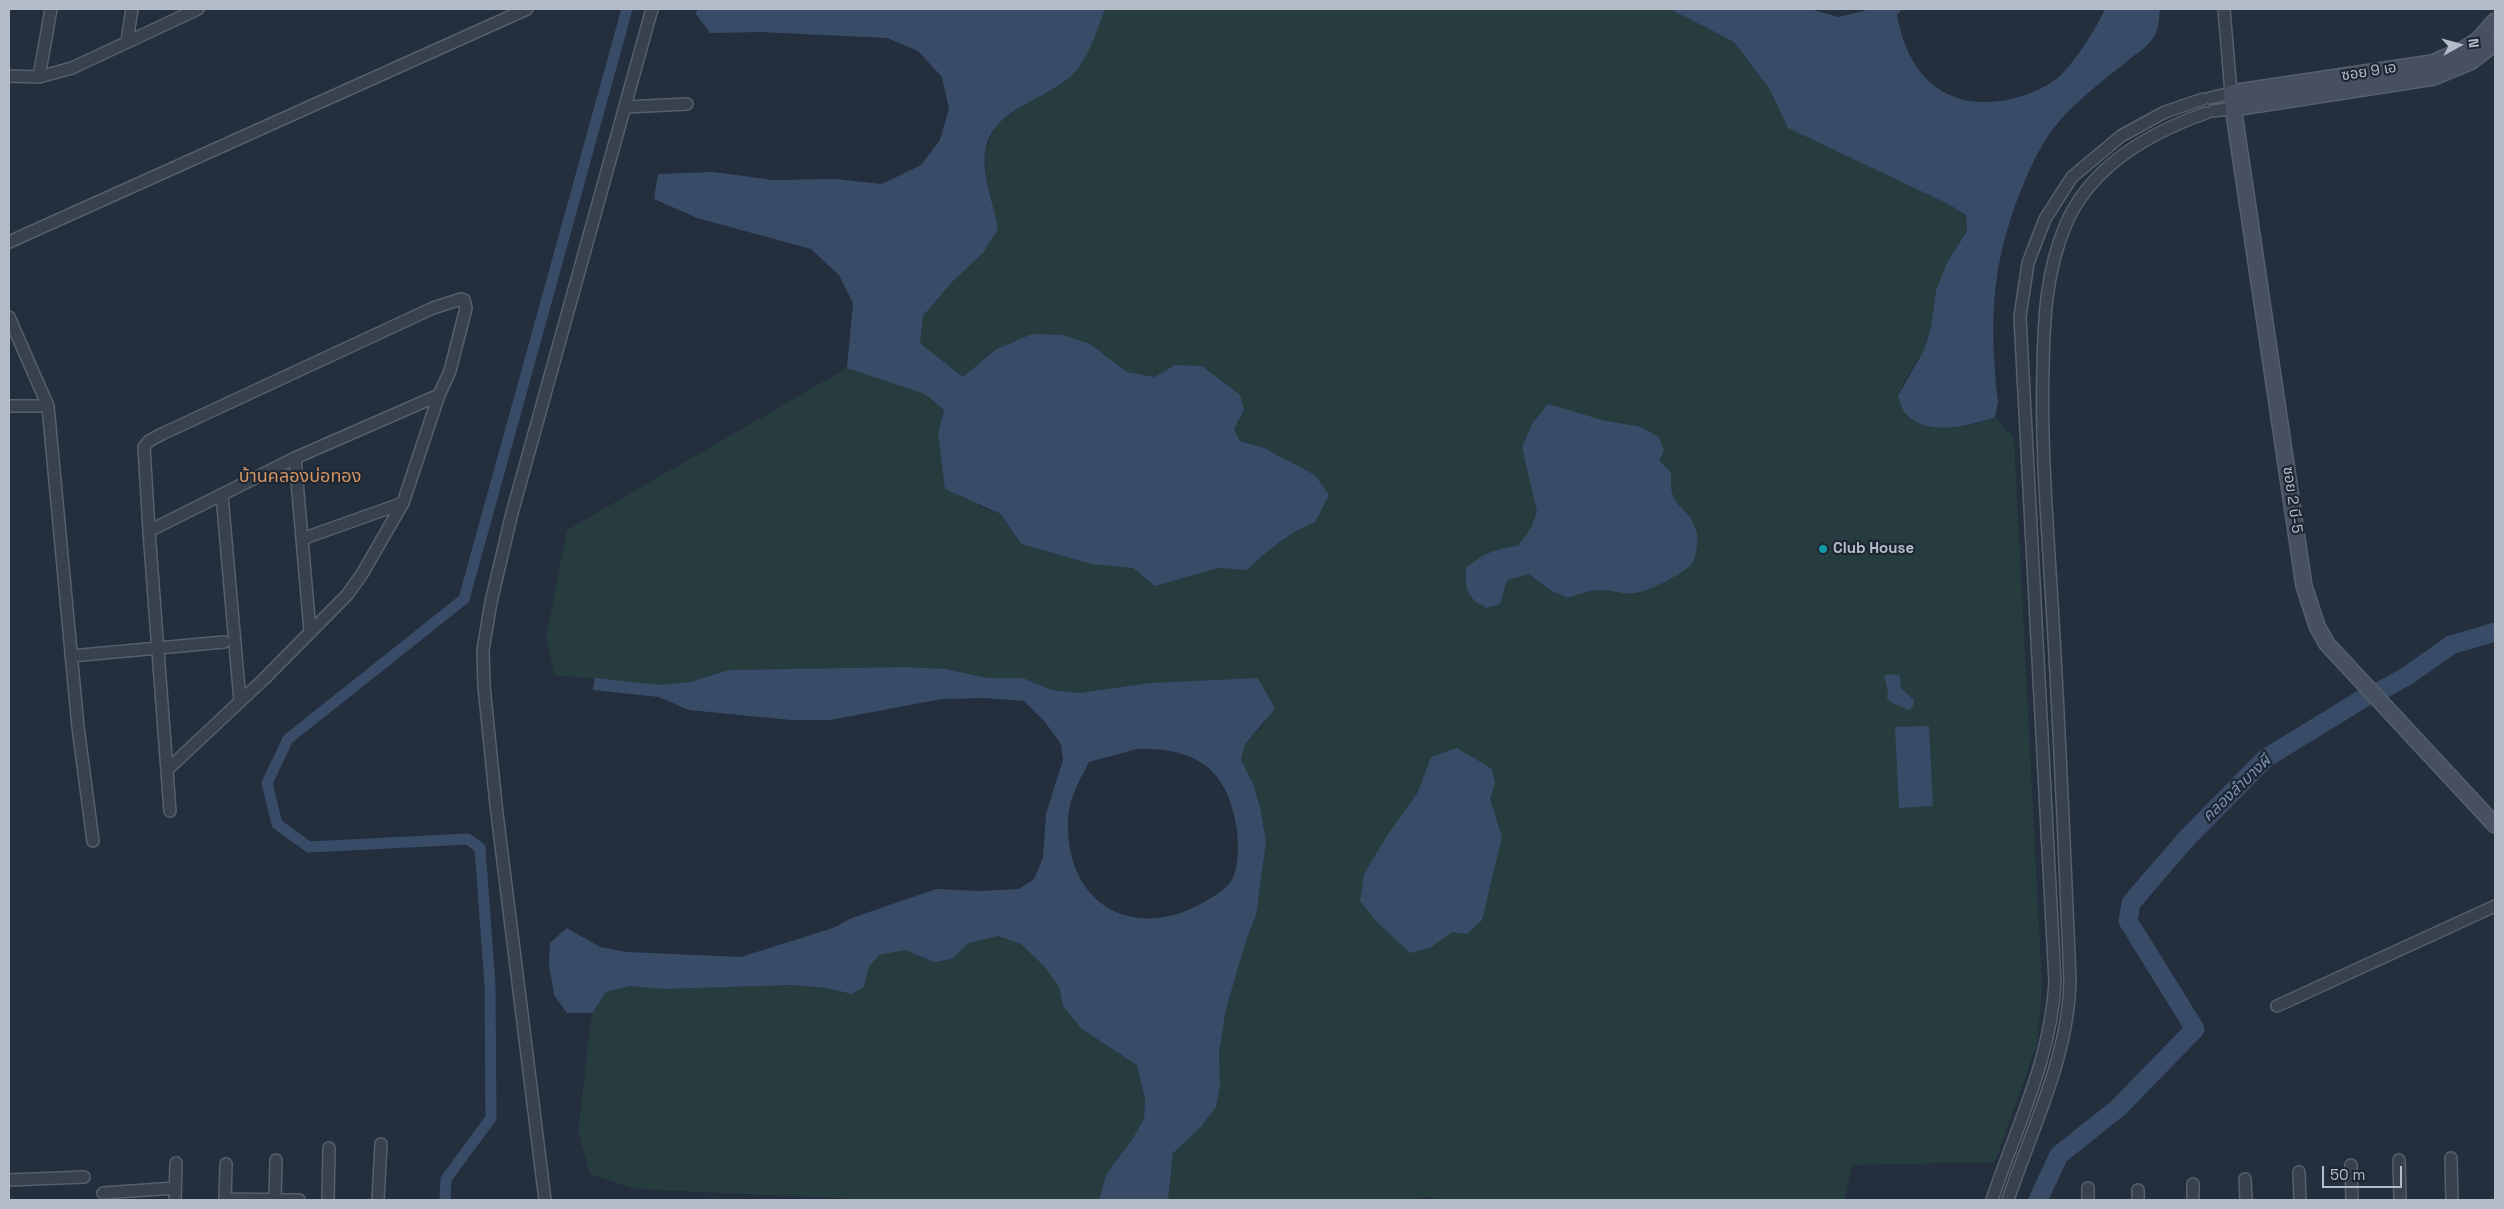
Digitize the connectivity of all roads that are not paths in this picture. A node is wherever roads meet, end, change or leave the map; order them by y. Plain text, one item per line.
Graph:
1 (51, 9) edge
2 (132, 9) edge
3 (198, 9) edge
4 (527, 9) edge
5 (652, 9) edge
6 (2224, 9) edge
7 (2495, 21) edge
8 (127, 41) junction
9 (2495, 43) edge
10 (2433, 70) junction
11 (9, 76) edge
12 (39, 77) junction
13 (2232, 101) junction
14 (687, 104) dead end
15 (626, 107) junction
16 (9, 242) edge
17 (9, 317) edge
18 (439, 395) junction
19 (9, 406) edge
20 (48, 406) junction
21 (295, 458) junction
22 (222, 495) junction
23 (403, 503) junction
24 (148, 531) junction
25 (302, 539) junction
26 (310, 631) junction
27 (224, 642) dead end
28 (158, 649) junction
29 (72, 656) junction
30 (240, 701) junction
31 (167, 770) junction
32 (170, 811) dead end
33 (2495, 825) edge
34 (93, 841) dead end
35 (2495, 906) edge
36 (2277, 1006) dead end
37 (381, 1144) dead end
38 (328, 1148) dead end
39 (2451, 1158) dead end
40 (276, 1160) dead end
41 (2399, 1160) dead end
42 (176, 1163) dead end
43 (226, 1164) dead end
44 (2351, 1165) dead end
45 (2299, 1172) dead end
46 (84, 1177) dead end
47 (9, 1180) edge
48 (2245, 1180) dead end
49 (2193, 1184) dead end
50 (175, 1188) junction
51 (103, 1193) dead end
52 (175, 1200) edge
53 (225, 1200) edge
54 (275, 1200) edge
55 (299, 1200) edge
56 (328, 1200) edge
57 (378, 1200) edge
58 (545, 1200) edge
59 (1992, 1200) edge
60 (2008, 1200) edge
61 (2193, 1200) edge
62 (2246, 1200) edge
63 (2300, 1200) edge
64 (2352, 1200) edge
65 (2400, 1200) edge
66 (2452, 1200) edge

1 - 12 street
2 - 8 street
3 - 8 street
4 - 16 street
5 - 15 street
6 - 13 street
7 - 10 street, ซอย 9 เอ
8 - 12 street
9 - 10 street, ซอย 9 เอ
10 - 13 street, ซอย 9 เอ
11 - 12 street
13 - 33 street, ซอย 2 บี-5
13 - 59 street
13 - 60 street
14 - 15 street
15 - 58 street
17 - 20 street
18 - 21 street
18 - 23 street
18 - 24 street
19 - 20 street
20 - 29 street
21 - 22 street
21 - 25 street
22 - 24 street
22 - 30 street
23 - 25 street
23 - 26 street
24 - 28 street
25 - 26 street
26 - 30 street
27 - 28 street
28 - 29 street
28 - 31 street
29 - 34 street
30 - 31 street
31 - 32 street
35 - 36 street
37 - 57 street
38 - 56 street
39 - 66 street
40 - 54 street
41 - 65 street
42 - 50 street
43 - 53 street
44 - 64 street
45 - 63 street
46 - 47 street
48 - 62 street
49 - 61 street
50 - 51 street
50 - 52 street
53 - 54 street
54 - 55 street

